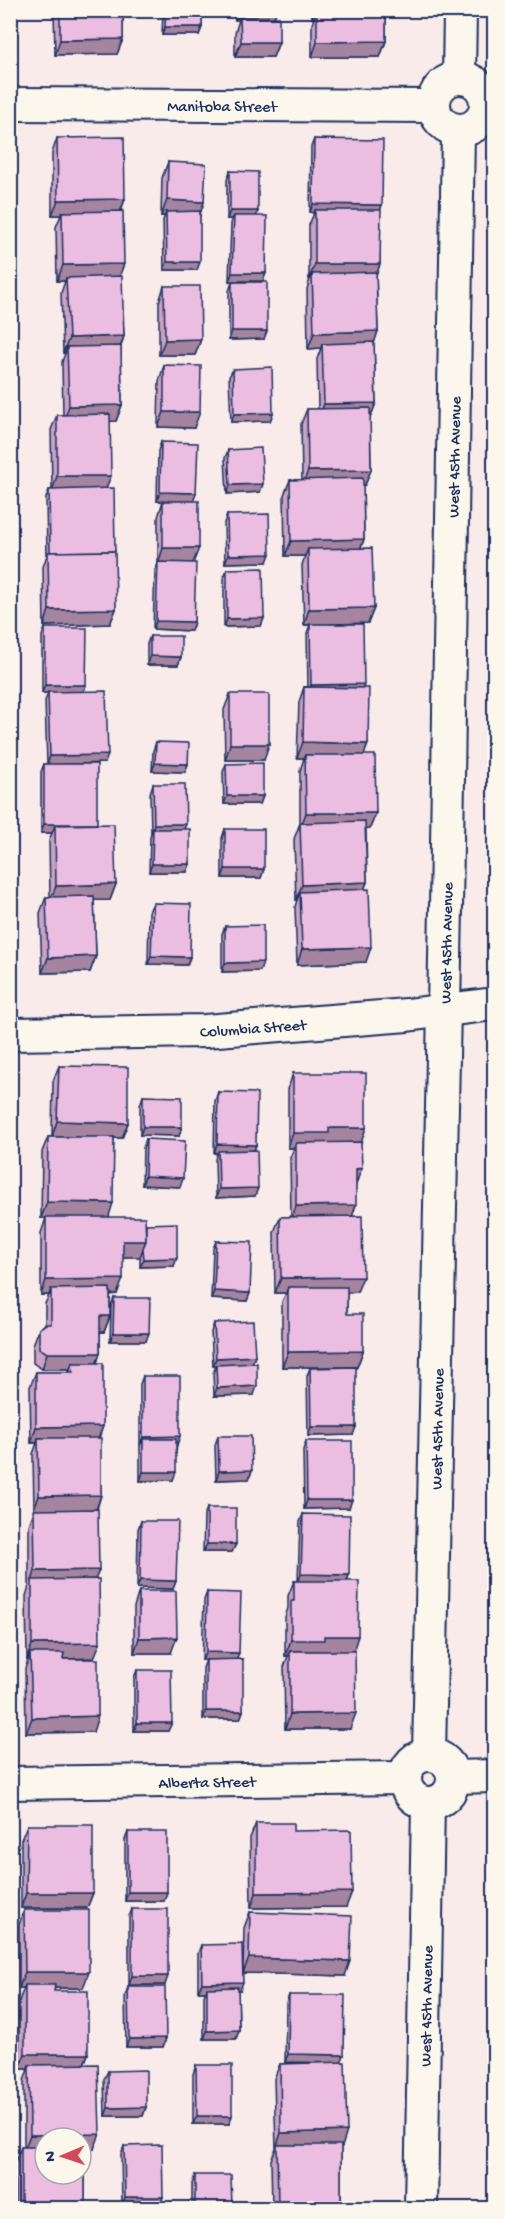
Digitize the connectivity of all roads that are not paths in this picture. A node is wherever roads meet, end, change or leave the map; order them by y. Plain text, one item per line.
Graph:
1 (460, 10) edge
2 (459, 78) junction
3 (10, 104) edge
4 (490, 105) edge
5 (434, 106) junction
6 (458, 131) junction
7 (495, 1004) edge
8 (444, 1011) junction
9 (10, 1034) edge
10 (429, 1755) junction
11 (495, 1776) edge
12 (453, 1777) junction
13 (404, 1778) junction
14 (10, 1783) edge
15 (428, 1803) junction
16 (422, 2208) edge

1 - 2 street
2 - 4 street
2 - 5 street
3 - 5 street, Manitoba Street
4 - 6 street
5 - 6 street
6 - 8 street, West 45th Avenue
7 - 8 street, Columbia Street
8 - 9 street, Columbia Street
8 - 10 street, West 45th Avenue
10 - 12 street
10 - 13 street
11 - 12 street
12 - 15 street
13 - 14 street, Alberta Street
13 - 15 street
15 - 16 street, West 45th Avenue

